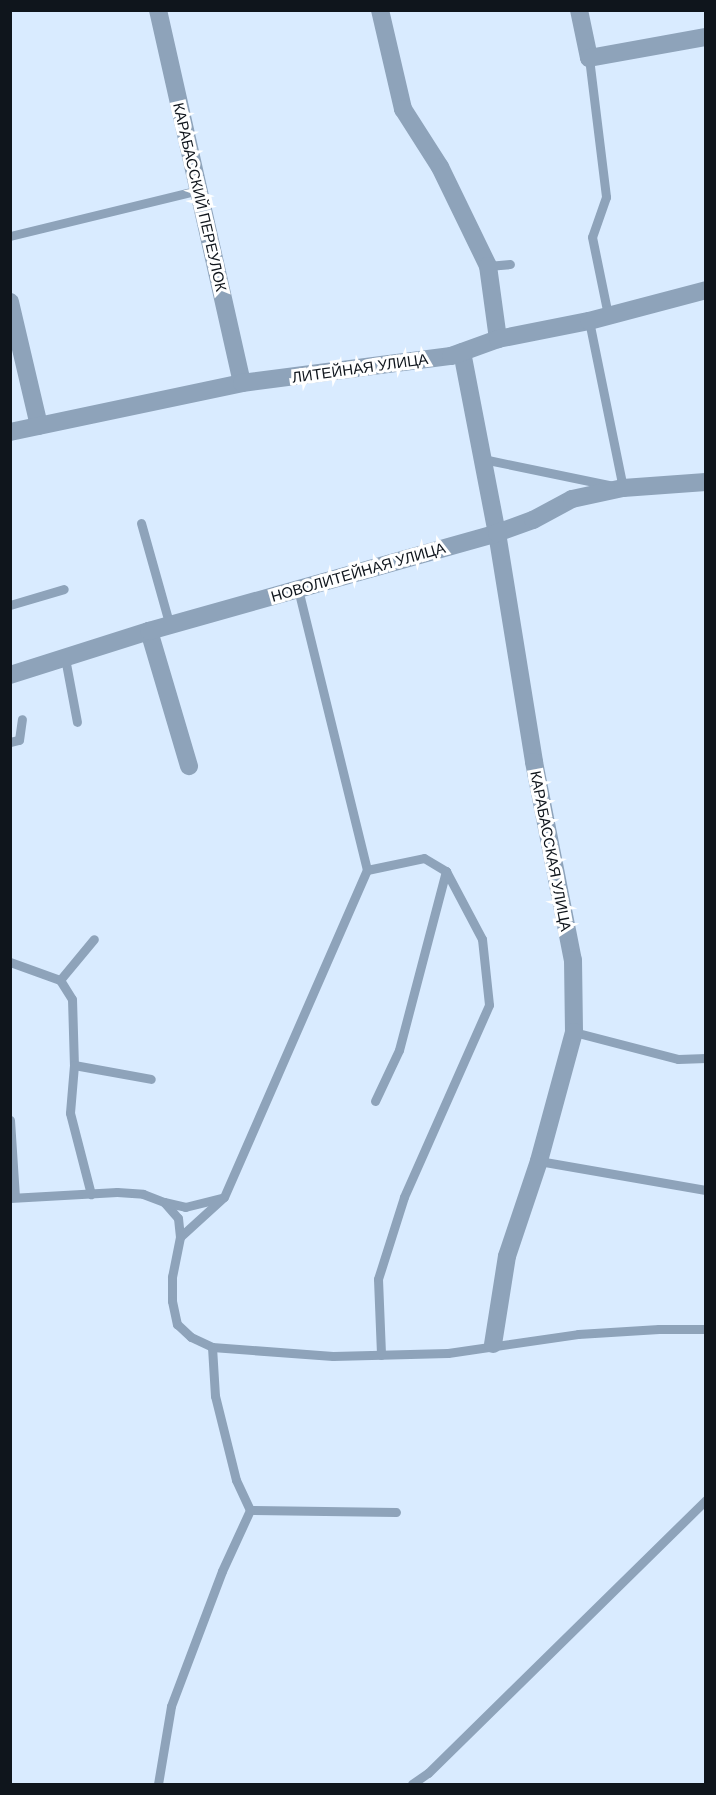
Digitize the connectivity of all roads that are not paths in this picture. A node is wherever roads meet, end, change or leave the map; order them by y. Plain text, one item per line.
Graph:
1 (158, 10) edge
2 (380, 10) edge
3 (579, 10) edge
4 (705, 37) edge
5 (589, 58) junction
6 (198, 190) junction
7 (10, 236) edge
8 (510, 264) dead end
9 (488, 266) junction
10 (705, 290) edge
11 (10, 302) edge
12 (608, 315) junction
13 (589, 321) junction
14 (498, 339) junction
15 (462, 352) junction
16 (242, 383) junction
17 (39, 426) junction
18 (10, 432) edge
19 (483, 459) junction
20 (705, 482) edge
21 (623, 488) junction
22 (141, 523) dead end
23 (497, 533) junction
24 (64, 589) dead end
25 (298, 589) junction
26 (10, 605) edge
27 (170, 626) junction
28 (149, 631) junction
29 (65, 658) junction
30 (10, 675) edge
31 (22, 719) dead end
32 (78, 722) dead end
33 (10, 742) edge
34 (189, 766) dead end
35 (367, 870) junction
36 (446, 871) junction
37 (94, 939) dead end
38 (10, 962) edge
39 (60, 980) junction
40 (574, 1032) junction
41 (705, 1058) edge
42 (74, 1065) junction
43 (151, 1079) dead end
44 (375, 1101) dead end
45 (10, 1120) edge
46 (539, 1161) junction
47 (705, 1190) edge
48 (91, 1194) junction
49 (224, 1197) junction
50 (13, 1198) edge
51 (164, 1202) junction
52 (180, 1237) junction
53 (705, 1329) edge
54 (493, 1344) junction
55 (212, 1347) junction
56 (381, 1355) junction
57 (705, 1500) edge
58 (250, 1510) junction
59 (396, 1512) dead end
60 (158, 1785) edge
61 (412, 1785) edge

1 - 6 street, КАРАБАССКИЙ ПЕРЕУЛОК
2 - 9 street
3 - 5 street
4 - 5 street
5 - 12 lane
6 - 7 lane
6 - 16 street, КАРАБАССКИЙ ПЕРЕУЛОК
8 - 9 lane
9 - 14 street
10 - 12 street, ЛИТЕЙНАЯ УЛИЦА
11 - 17 street
12 - 13 street, ЛИТЕЙНАЯ УЛИЦА
13 - 14 street, ЛИТЕЙНАЯ УЛИЦА
13 - 21 lane
14 - 15 street, ЛИТЕЙНАЯ УЛИЦА
15 - 16 street, ЛИТЕЙНАЯ УЛИЦА
15 - 19 street, КАРАБАССКАЯ УЛИЦА
16 - 17 street, ЛИТЕЙНАЯ УЛИЦА
17 - 18 street, ЛИТЕЙНАЯ УЛИЦА
19 - 21 lane
19 - 23 street, КАРАБАССКАЯ УЛИЦА
20 - 21 street, НОВОЛИТЕЙНАЯ УЛИЦА
21 - 23 street, НОВОЛИТЕЙНАЯ УЛИЦА
22 - 27 lane
23 - 25 street, НОВОЛИТЕЙНАЯ УЛИЦА
23 - 40 street, КАРАБАССКАЯ УЛИЦА
24 - 26 lane
25 - 27 street, НОВОЛИТЕЙНАЯ УЛИЦА
25 - 35 lane
27 - 28 street, НОВОЛИТЕЙНАЯ УЛИЦА
28 - 29 street, НОВОЛИТЕЙНАЯ УЛИЦА
28 - 34 street
29 - 30 street, НОВОЛИТЕЙНАЯ УЛИЦА
29 - 32 lane
31 - 33 lane
35 - 36 lane
35 - 49 lane
36 - 44 lane
36 - 56 lane
37 - 39 lane
38 - 39 lane
39 - 42 lane
40 - 41 lane
40 - 46 street, КАРАБАССКАЯ УЛИЦА
42 - 43 lane
42 - 48 lane
45 - 50 lane
46 - 47 lane
46 - 54 street, КАРАБАССКАЯ УЛИЦА
48 - 50 lane
48 - 51 lane
49 - 51 lane
49 - 52 lane
51 - 52 lane
52 - 55 lane
53 - 54 lane
54 - 56 lane
55 - 56 lane
55 - 58 lane
57 - 61 lane
58 - 59 lane
58 - 60 lane

